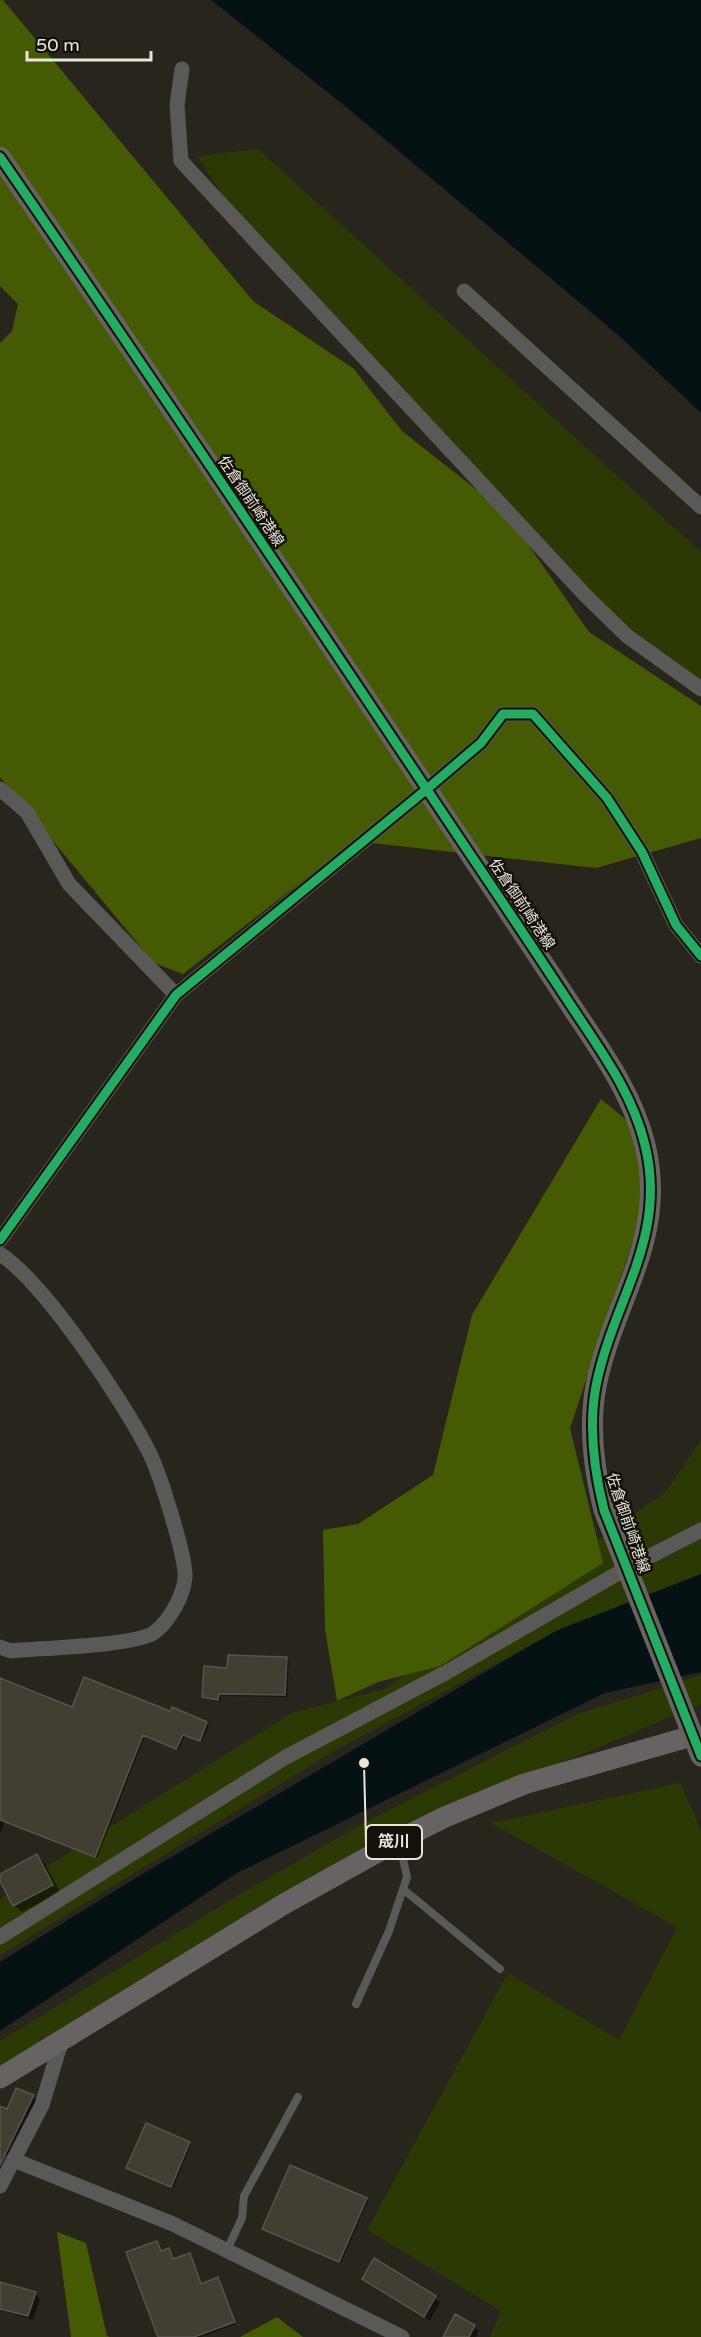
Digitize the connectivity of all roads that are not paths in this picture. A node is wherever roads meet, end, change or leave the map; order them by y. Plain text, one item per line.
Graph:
1 (182, 69) dead end
2 (0, 157) edge
3 (464, 291) dead end
4 (701, 507) edge
5 (701, 689) edge
6 (0, 789) edge
7 (427, 789) junction
8 (701, 956) edge
9 (176, 995) junction
10 (0, 1240) edge
11 (0, 1254) edge
12 (701, 1530) edge
13 (628, 1571) junction
14 (0, 1647) edge
15 (694, 1727) edge
16 (701, 1756) edge
17 (399, 1840) junction
18 (403, 1889) junction
19 (0, 1937) edge
20 (500, 1969) dead end
21 (356, 2004) dead end
22 (62, 2039) junction
23 (0, 2078) edge
24 (298, 2097) dead end
25 (14, 2160) junction
26 (0, 2186) edge
27 (226, 2252) junction
28 (402, 2337) edge

1 - 5 street
2 - 7 main road, 佐倉御前崎港線
3 - 4 street
6 - 9 street
7 - 8 street
7 - 9 street
7 - 13 main road, 佐倉御前崎港線
9 - 10 street
11 - 14 street
12 - 13 street
13 - 15 main road, 佐倉御前崎港線
13 - 19 street
15 - 16 main road, 佐倉御前崎港線
15 - 17 main road
17 - 18 lane
17 - 22 main road
18 - 20 lane
18 - 21 lane
22 - 23 main road
22 - 25 street
24 - 27 lane
25 - 26 street
25 - 27 street
27 - 28 street

